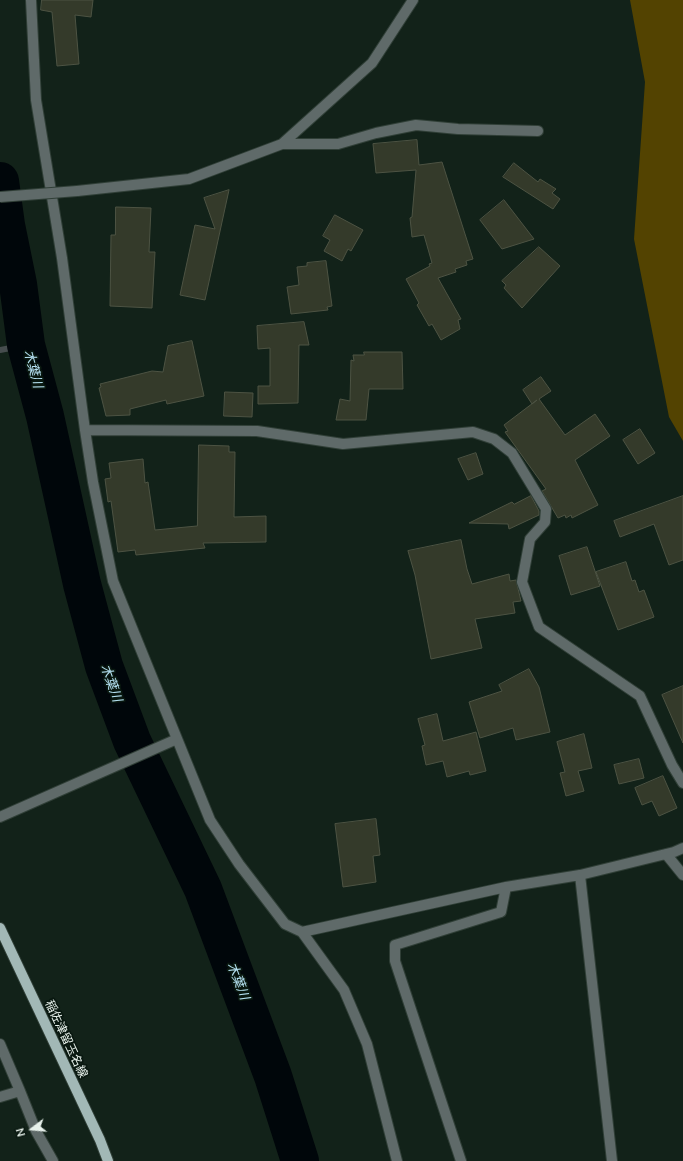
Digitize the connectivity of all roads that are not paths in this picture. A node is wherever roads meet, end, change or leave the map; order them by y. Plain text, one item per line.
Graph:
1 (31, 0) edge
2 (413, 0) edge
3 (538, 131) dead end
4 (282, 144) junction
5 (0, 197) edge
6 (85, 430) junction
7 (177, 739) junction
8 (683, 783) edge
9 (0, 817) edge
10 (683, 848) edge
11 (666, 854) junction
12 (580, 875) junction
13 (683, 875) edge
14 (506, 887) junction
15 (0, 928) edge
16 (302, 932) junction
17 (0, 1044) edge
18 (20, 1091) junction
19 (0, 1097) edge
20 (53, 1161) edge
21 (108, 1161) edge
22 (397, 1161) edge
23 (462, 1161) edge
24 (612, 1161) edge

1 - 6 street
2 - 4 street
3 - 4 street
4 - 5 street, bridge
6 - 7 street
6 - 8 street
7 - 9 street
7 - 16 street
10 - 11 street
11 - 12 street
11 - 13 street
12 - 14 street
12 - 24 street
14 - 16 street
14 - 23 street
15 - 21 main road, 稲佐津留玉名線
16 - 22 street
17 - 18 street
18 - 19 street
18 - 20 street

